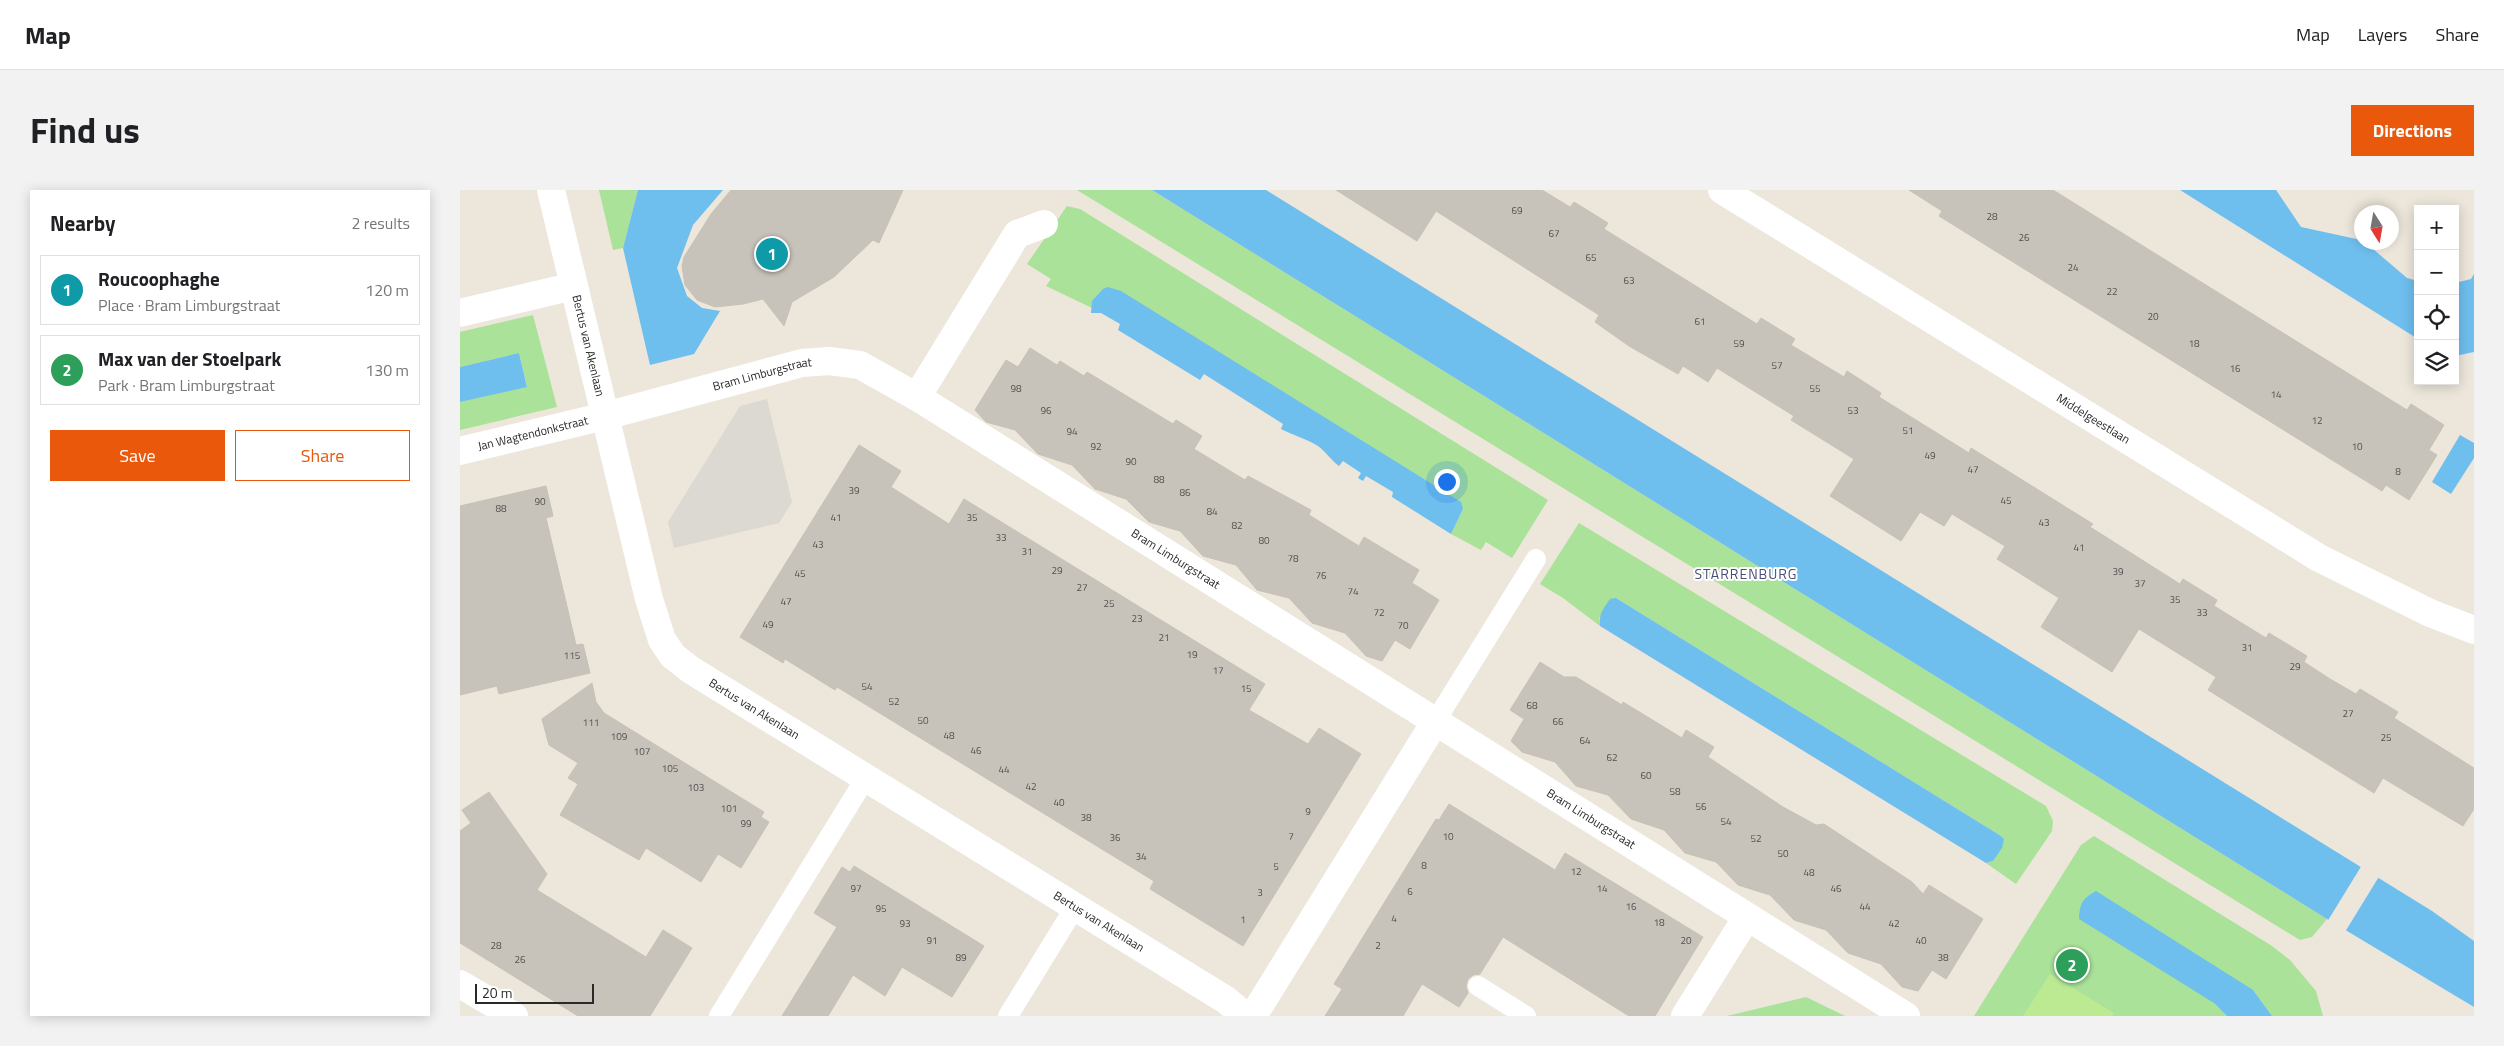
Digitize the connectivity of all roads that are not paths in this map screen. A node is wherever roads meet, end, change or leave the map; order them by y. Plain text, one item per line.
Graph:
1 (550, 190) edge
2 (1722, 190) edge
3 (1044, 224) dead end
4 (574, 286) junction
5 (460, 314) edge
6 (917, 397) junction
7 (605, 416) junction
8 (460, 451) edge
9 (1536, 559) dead end
10 (2474, 630) edge
11 (1434, 722) junction
12 (865, 778) junction
13 (1075, 907) junction
14 (1747, 917) junction
15 (460, 984) edge
16 (1478, 986) dead end
17 (514, 1016) edge
18 (719, 1016) edge
19 (1008, 1016) edge
20 (1245, 1016) edge
21 (1253, 1016) edge
22 (1526, 1016) edge
23 (1685, 1016) edge
24 (1906, 1016) edge

1 - 4 street, Bertus van Akenlaan
2 - 10 street, Middelgeestlaan
3 - 6 street
4 - 5 street
4 - 7 street, Bertus van Akenlaan
6 - 7 street, Bram Limburgstraat
6 - 11 street, Bram Limburgstraat
7 - 8 street, Jan Wagtendonkstraat
7 - 12 street, Bertus van Akenlaan
9 - 11 lane
11 - 14 street, Bram Limburgstraat
11 - 21 street
12 - 13 street, Bertus van Akenlaan
12 - 18 lane
13 - 19 lane
13 - 20 street, Bertus van Akenlaan
14 - 23 street
14 - 24 street, Bram Limburgstraat
15 - 17 street
16 - 22 lane

